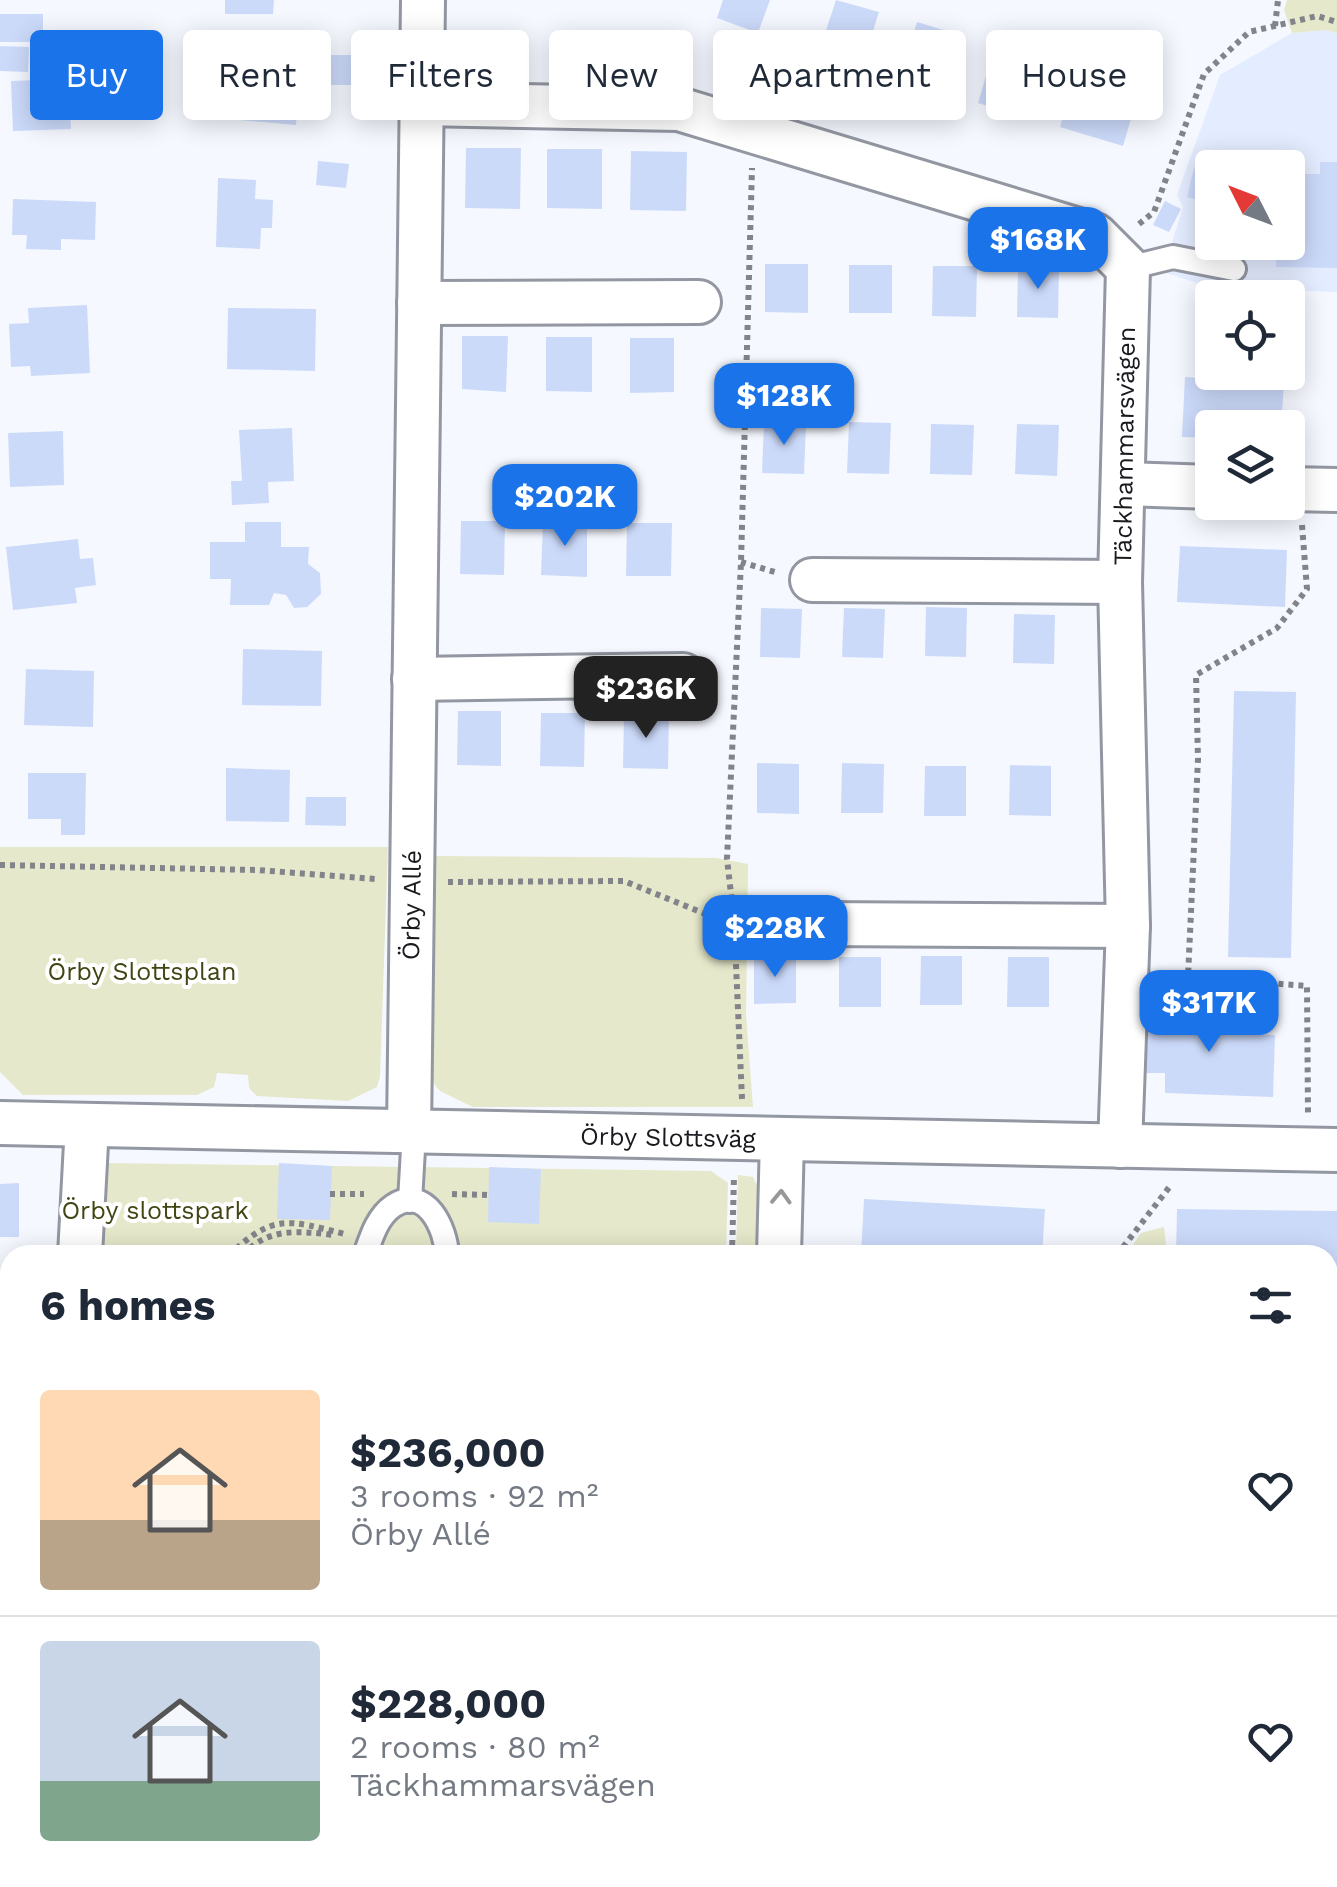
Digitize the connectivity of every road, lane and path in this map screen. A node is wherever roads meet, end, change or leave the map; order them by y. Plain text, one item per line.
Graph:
1 (423, 0) edge
2 (1278, 0) edge
3 (1337, 22) edge
4 (1275, 26) junction
5 (422, 30) edge
6 (529, 106) edge
7 (421, 120) edge
8 (753, 132) junction
9 (1118, 258) junction
10 (1234, 269) dead end
11 (699, 302) dead end
12 (419, 303) junction
13 (1125, 484) junction
14 (1195, 487) edge
15 (1308, 489) edge
16 (812, 580) dead end
17 (1120, 582) junction
18 (684, 675) dead end
19 (414, 679) junction
20 (820, 924) dead end
21 (1128, 926) junction
22 (0, 1123) edge
23 (87, 1125) junction
24 (411, 1132) junction
25 (734, 1138) junction
26 (782, 1139) junction
27 (1120, 1146) junction
28 (1323, 1150) edge
29 (410, 1201) junction
30 (1150, 1216) dead end
31 (81, 1245) edge
32 (240, 1245) edge
33 (254, 1245) edge
34 (368, 1245) edge
35 (445, 1245) edge
36 (732, 1245) edge
37 (779, 1245) edge
38 (1125, 1245) edge

1 - 5 street, Örby Allé
2 - 4 path
3 - 4 path
4 - 9 path
6 - 8 street
7 - 12 street, Örby Allé
8 - 9 street
8 - 25 path
9 - 10 lane
9 - 13 street, Täckhammarsvägen
11 - 12 street
12 - 19 street, Örby Allé
13 - 14 street
13 - 17 street, Täckhammarsvägen
15 - 28 path
16 - 17 street, Täckhammarsvägen
17 - 21 street, Täckhammarsvägen
18 - 19 street
19 - 24 street, Örby Allé
20 - 21 street
21 - 27 street, Täckhammarsvägen
22 - 23 street, Örby Slottsväg
23 - 24 street, Örby Slottsväg
23 - 31 street
24 - 25 street, Örby Slottsväg
24 - 29 lane
25 - 26 street, Örby Slottsväg
25 - 36 path
26 - 27 street, Örby Slottsväg
37 -> 26 street
27 - 28 street, Örby Slottsväg
29 - 34 lane
29 - 35 lane
30 - 38 path
32 - 33 path

